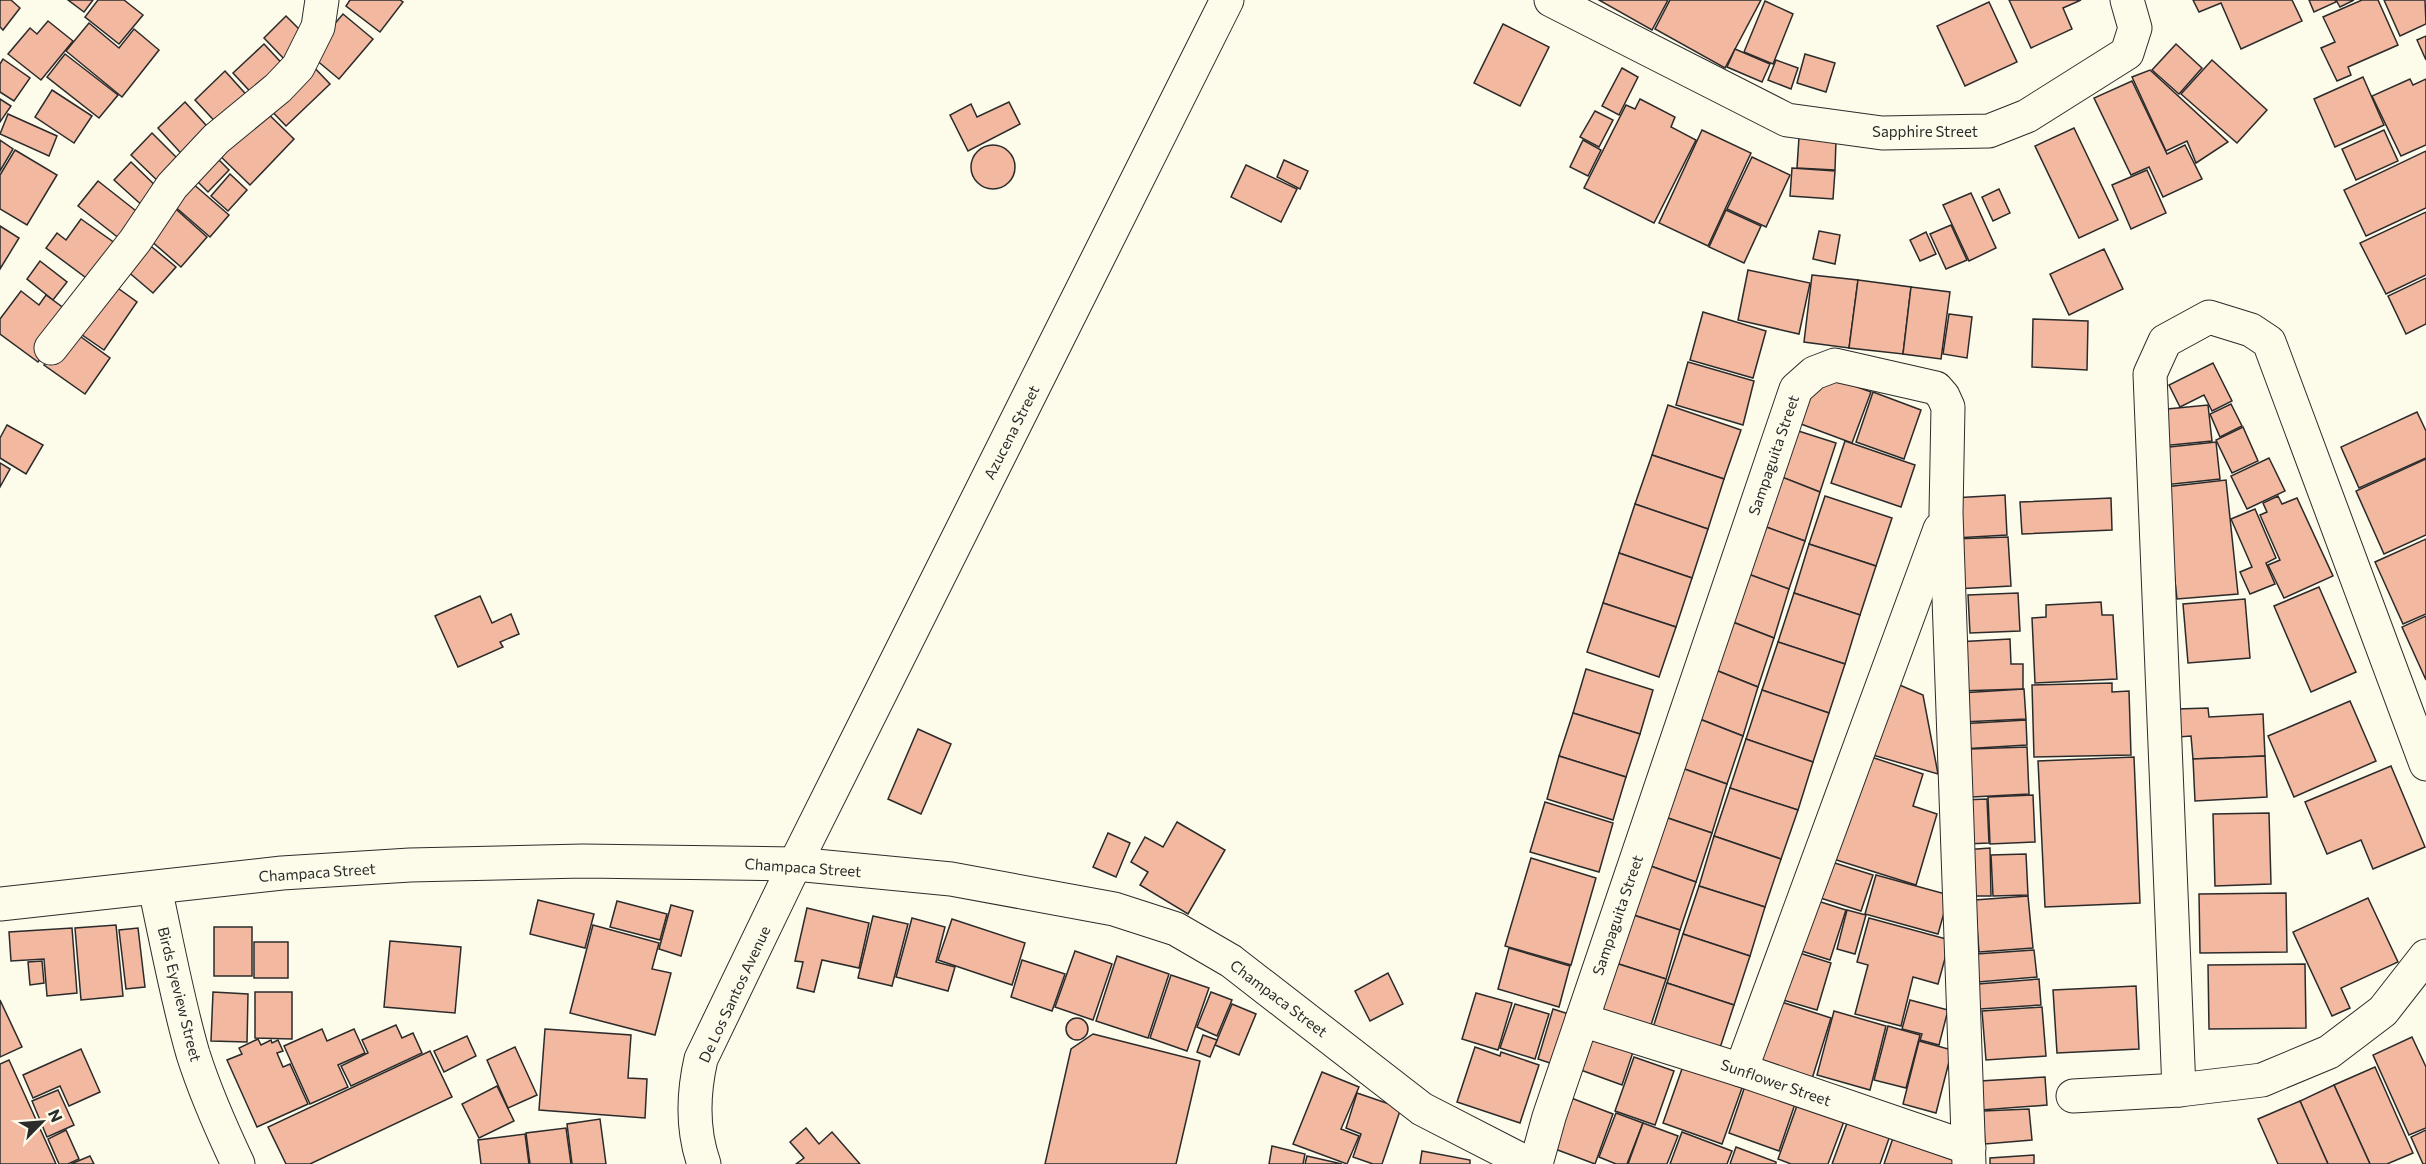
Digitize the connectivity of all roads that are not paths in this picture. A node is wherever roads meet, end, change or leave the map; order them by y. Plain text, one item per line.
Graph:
1 (322, 0) edge
2 (1227, 0) edge
3 (1551, 0) edge
4 (2127, 0) edge
5 (51, 348) dead end
6 (1946, 513) junction
7 (2426, 764) edge
8 (795, 864) junction
9 (155, 888) junction
10 (0, 904) edge
11 (2426, 956) edge
12 (1582, 1020) junction
13 (1742, 1070) junction
14 (2179, 1090) junction
15 (2073, 1096) dead end
16 (1969, 1156) edge
17 (238, 1164) edge
18 (705, 1164) edge
19 (1529, 1164) edge
20 (1536, 1164) edge

1 - 5 street
2 - 8 street, Azucena Street
3 - 4 street, Sapphire Street
6 - 12 street, Sampaguita Street
6 - 13 street
6 - 16 street, Sampaguita Street
7 - 14 street
8 - 9 street, Champaca Street
8 - 18 street, De Los Santos Avenue
8 - 19 street, Champaca Street
9 - 10 street, Champaca Street
9 - 17 street, Birds Eyeview Street
11 - 14 street
12 - 13 street, Sunflower Street
12 - 20 street, Sampaguita Street
13 - 16 street, Sunflower Street
14 - 15 street

